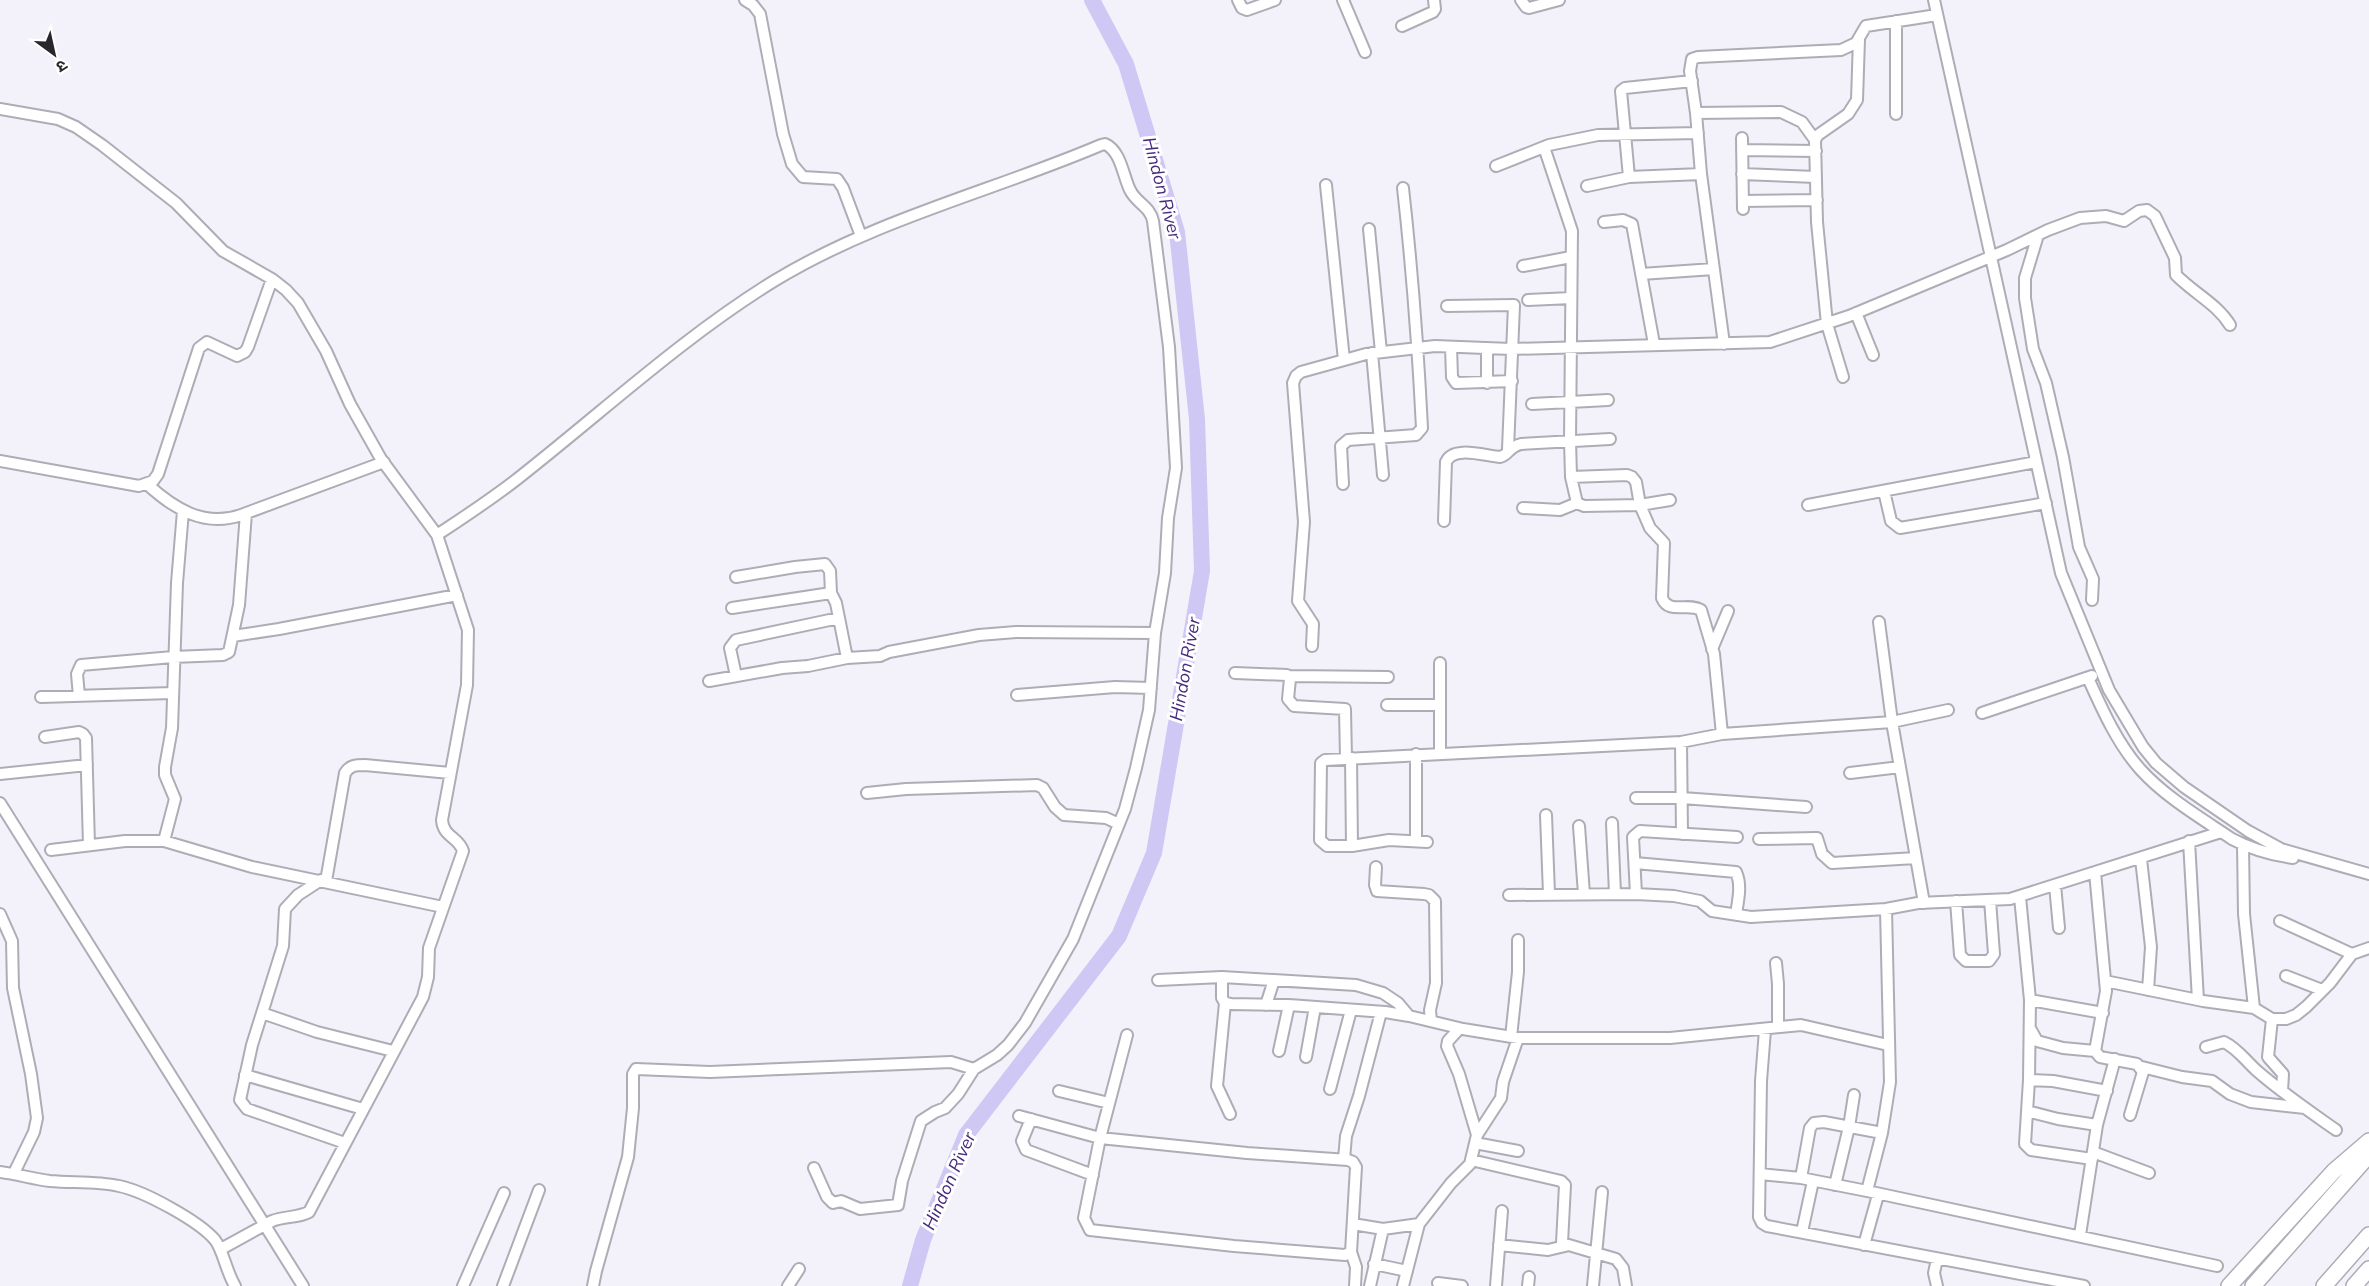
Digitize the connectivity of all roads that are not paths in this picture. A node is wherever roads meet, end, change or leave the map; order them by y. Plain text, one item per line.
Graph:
1 (745, 0) edge
2 (1238, 0) edge
3 (1275, 0) edge
4 (1344, 0) edge
5 (1434, 0) edge
6 (1521, 0) edge
7 (1559, 0) edge
8 (1934, 0) edge
9 (1937, 15) junction
10 (1896, 21) junction
11 (1402, 26) dead end
12 (1859, 39) junction
13 (1365, 52) dead end
14 (1692, 81) junction
15 (0, 109) edge
16 (1696, 114) junction
17 (1896, 114) dead end
18 (1698, 133) junction
19 (1626, 136) junction
20 (1742, 138) dead end
21 (1816, 145) junction
22 (1544, 147) junction
23 (1742, 150) junction
24 (1496, 166) dead end
25 (1701, 174) junction
26 (1743, 174) junction
27 (1629, 177) junction
28 (1816, 177) junction
29 (1326, 185) dead end
30 (1587, 186) dead end
31 (1403, 188) dead end
32 (1817, 200) junction
33 (1604, 222) dead end
34 (1369, 229) dead end
35 (2038, 235) junction
36 (861, 236) junction
37 (1571, 256) junction
38 (1990, 256) junction
39 (1522, 266) dead end
40 (1714, 269) junction
41 (1641, 274) junction
42 (272, 279) junction
43 (1571, 297) junction
44 (1528, 300) dead end
45 (1447, 306) dead end
46 (1856, 313) junction
47 (1827, 324) junction
48 (2230, 325) dead end
49 (1654, 344) junction
50 (1724, 344) junction
51 (1451, 347) junction
52 (1570, 347) junction
53 (1418, 348) junction
54 (1487, 348) junction
55 (1511, 349) junction
56 (1377, 353) junction
57 (1873, 355) dead end
58 (1344, 360) junction
59 (1843, 377) dead end
60 (1512, 381) junction
61 (1487, 383) junction
62 (1608, 400) dead end
63 (1570, 401) junction
64 (1532, 404) dead end
65 (1380, 438) junction
66 (1610, 439) dead end
67 (1570, 440) junction
68 (1508, 449) junction
69 (0, 461) edge
70 (384, 462) junction
71 (2036, 462) junction
72 (1383, 475) dead end
73 (1571, 477) junction
74 (1343, 483) dead end
75 (147, 484) junction
76 (1884, 491) junction
77 (1670, 500) dead end
78 (2046, 502) junction
79 (1577, 503) junction
80 (1640, 505) junction
81 (1808, 505) dead end
82 (1523, 508) dead end
83 (183, 511) junction
84 (246, 513) junction
85 (1444, 521) dead end
86 (437, 535) junction
87 (736, 577) dead end
88 (831, 593) junction
89 (457, 595) junction
90 (2092, 600) dead end
91 (732, 608) dead end
92 (1728, 611) dead end
93 (839, 618) junction
94 (1879, 622) dead end
95 (1155, 633) junction
96 (233, 636) junction
97 (1312, 646) dead end
98 (1712, 649) junction
99 (173, 657) junction
100 (847, 658) junction
101 (1440, 663) dead end
102 (2101, 672) junction
103 (1235, 673) dead end
104 (736, 676) junction
105 (1288, 676) junction
106 (1388, 677) dead end
107 (2088, 678) junction
108 (709, 681) dead end
109 (1151, 688) junction
110 (172, 693) junction
111 (1017, 695) dead end
112 (79, 696) junction
113 (41, 698) dead end
114 (1387, 705) dead end
115 (1439, 705) junction
116 (1948, 710) dead end
117 (1982, 713) dead end
118 (1892, 722) junction
119 (1722, 734) junction
120 (45, 737) dead end
121 (1681, 742) junction
122 (1440, 753) junction
123 (1416, 754) junction
124 (1348, 759) junction
125 (87, 765) junction
126 (1900, 767) junction
127 (450, 773) junction
128 (1850, 773) dead end
129 (0, 774) edge
130 (867, 794) dead end
131 (1636, 798) dead end
132 (1682, 798) junction
133 (0, 803) edge
134 (1806, 807) dead end
135 (1546, 816) dead end
136 (1612, 823) dead end
137 (1119, 824) junction
138 (1579, 826) dead end
139 (2221, 832) junction
140 (1682, 834) junction
141 (1737, 837) dead end
142 (1759, 839) dead end
143 (164, 841) junction
144 (2188, 841) junction
145 (88, 845) junction
146 (2243, 845) junction
147 (1352, 846) junction
148 (51, 850) dead end
149 (1916, 858) junction
150 (2141, 859) junction
151 (1635, 863) junction
152 (2331, 865) junction
153 (1376, 867) dead end
154 (2095, 872) junction
155 (2369, 874) edge
156 (324, 881) junction
157 (2055, 885) junction
158 (1549, 894) junction
159 (1584, 894) junction
160 (1615, 894) junction
161 (1636, 894) junction
162 (1509, 895) dead end
163 (2020, 897) junction
164 (1990, 900) junction
165 (1956, 901) junction
166 (1924, 903) junction
167 (444, 907) junction
168 (1886, 909) junction
169 (0, 914) edge
170 (1736, 914) junction
171 (2280, 921) dead end
172 (2059, 928) dead end
173 (1518, 940) dead end
174 (2369, 948) edge
175 (2352, 954) junction
176 (1776, 963) dead end
177 (2286, 976) dead end
178 (1222, 977) junction
179 (1158, 980) dead end
180 (1274, 980) junction
181 (2105, 981) junction
182 (2148, 990) junction
183 (2322, 990) junction
184 (2030, 1000) junction
185 (2198, 1000) junction
186 (1225, 1003) junction
187 (1266, 1005) junction
188 (1289, 1005) junction
189 (1315, 1007) junction
190 (2254, 1008) junction
191 (1351, 1010) junction
192 (1381, 1012) junction
193 (262, 1013) junction
194 (2103, 1013) junction
195 (1409, 1016) junction
196 (2272, 1019) junction
197 (1431, 1022) junction
198 (1778, 1027) junction
199 (1460, 1029) junction
200 (1765, 1029) junction
201 (2030, 1029) junction
202 (1127, 1035) dead end
203 (1515, 1037) junction
204 (1888, 1045) junction
205 (2206, 1047) dead end
206 (1279, 1051) dead end
207 (2095, 1051) junction
208 (393, 1052) junction
209 (1306, 1057) dead end
210 (2115, 1059) junction
211 (2142, 1067) junction
212 (974, 1069) junction
213 (244, 1075) junction
214 (2029, 1080) junction
215 (1330, 1089) dead end
216 (2282, 1090) junction
217 (1059, 1091) dead end
218 (2107, 1091) junction
219 (1854, 1095) dead end
220 (1109, 1104) junction
221 (2306, 1108) junction
222 (363, 1109) junction
223 (2027, 1111) junction
224 (1230, 1114) dead end
225 (2130, 1115) dead end
226 (1019, 1116) dead end
227 (1031, 1119) junction
228 (2097, 1125) junction
229 (1849, 1127) junction
230 (2336, 1130) dead end
231 (1882, 1133) junction
232 (1100, 1138) junction
233 (1476, 1139) junction
234 (2369, 1141) edge
235 (345, 1143) junction
236 (1518, 1151) dead end
237 (2369, 1155) edge
238 (2093, 1156) junction
239 (1344, 1159) junction
240 (1471, 1160) junction
241 (814, 1168) dead end
242 (0, 1172) edge
243 (14, 1173) junction
244 (2149, 1173) dead end
245 (1093, 1174) junction
246 (1760, 1174) junction
247 (1800, 1178) junction
248 (1813, 1181) junction
249 (1835, 1185) junction
250 (539, 1190) dead end
251 (504, 1192) dead end
252 (1602, 1192) dead end
253 (1873, 1193) junction
254 (1502, 1211) dead end
255 (265, 1224) junction
256 (1353, 1224) junction
257 (1419, 1224) junction
258 (1383, 1228) junction
259 (1802, 1232) junction
260 (2080, 1235) junction
261 (2369, 1235) edge
262 (1499, 1245) junction
263 (1864, 1245) junction
264 (1564, 1246) junction
265 (221, 1249) junction
266 (1351, 1252) junction
267 (1596, 1254) junction
268 (1937, 1259) junction
269 (1374, 1264) junction
270 (2217, 1266) dead end
271 (799, 1269) dead end
272 (2369, 1269) edge
273 (1407, 1271) junction
274 (1438, 1283) dead end
275 (235, 1286) edge
276 (303, 1286) edge
277 (463, 1286) edge
278 (503, 1286) edge
279 (594, 1286) edge
280 (788, 1286) edge
281 (1355, 1286) edge
282 (1370, 1286) edge
283 (1403, 1286) edge
284 (1462, 1286) edge
285 (1496, 1286) edge
286 (1593, 1286) edge
287 (1626, 1286) edge
288 (1937, 1286) edge
289 (2084, 1286) edge
290 (2229, 1286) edge
291 (2253, 1286) edge
292 (2324, 1286) edge
293 (2354, 1286) edge

1 - 36 street
2 - 3 street
4 - 13 street
5 - 11 street
6 - 7 street
8 - 9 street
9 - 10 street
9 - 38 street
10 - 12 street
10 - 17 street
12 - 14 street
12 - 21 street
14 - 16 street
14 - 19 street
15 - 42 street
16 - 18 street
16 - 21 street
18 - 19 street
18 - 25 street
19 - 22 street
19 - 27 street
20 - 23 street
21 - 23 street
21 - 28 street
22 - 24 street
22 - 37 street
23 - 26 street
25 - 27 street
25 - 40 street
26 - 28 street
26 - 32 street
27 - 30 street
28 - 32 street
29 - 58 street
31 - 53 street
32 - 47 street
33 - 41 street
34 - 56 street
35 - 38 street
35 - 48 street
35 - 90 street
36 - 86 street
36 - 95 street
37 - 39 street
37 - 43 street
38 - 46 street
38 - 71 street
40 - 41 street
40 - 50 street
41 - 49 street
42 - 70 street
42 - 75 street
43 - 44 street
43 - 52 street
45 - 55 street
46 - 47 street
46 - 57 street
47 - 50 street
47 - 59 street
49 - 50 street
49 - 52 street
51 - 53 street
51 - 54 street
51 - 61 street
52 - 55 street
52 - 63 street
53 - 56 street
53 - 65 street
54 - 55 street
54 - 61 street
55 - 60 street
56 - 58 street
56 - 65 street
58 - 97 street
60 - 61 street
60 - 68 street
62 - 63 street
63 - 64 street
63 - 67 street
65 - 72 street
65 - 74 street
66 - 67 street
67 - 68 street
67 - 73 street
68 - 85 street
69 - 75 street
70 - 84 street
70 - 86 street
71 - 76 street
71 - 78 street
73 - 79 street
73 - 80 street
75 - 83 street
76 - 78 street
76 - 81 street
77 - 80 street
78 - 102 street
79 - 80 street
79 - 82 street
80 - 98 street
83 - 84 street
83 - 99 street
84 - 96 street
86 - 89 street
87 - 88 street
88 - 91 street
88 - 93 street
89 - 96 street
89 - 127 street
92 - 98 street
93 - 100 street
93 - 104 street
94 - 118 street
95 - 100 street
95 - 109 street
96 - 99 street
98 - 119 street
99 - 110 street
99 - 112 street
100 - 104 street
101 - 115 street
102 - 107 street
102 - 152 street
103 - 105 street
104 - 108 street
105 - 106 street
105 - 124 street
107 - 117 street
107 - 139 street
109 - 111 street
109 - 137 street
110 - 112 street
110 - 143 street
112 - 113 street
114 - 115 street
115 - 122 street
116 - 118 street
118 - 119 street
118 - 126 street
119 - 121 street
120 - 125 street
121 - 122 street
121 - 132 street
122 - 123 street
123 - 124 street
123 - 147 street
124 - 147 street
124 - 147 street
125 - 129 street
125 - 145 street
126 - 128 street
126 - 149 street
127 - 156 street
127 - 167 street
130 - 137 street
131 - 132 street
132 - 134 street
132 - 140 street
133 - 255 street
135 - 158 street
136 - 160 street
137 - 212 street
138 - 159 street
139 - 144 street
139 - 146 street
140 - 141 street
140 - 151 street
142 - 149 street
143 - 145 street
143 - 156 street
144 - 150 street
144 - 185 street
145 - 148 street
146 - 152 street
146 - 190 street
149 - 166 street
150 - 154 street
150 - 182 street
151 - 161 street
151 - 170 street
152 - 155 street
153 - 197 street
154 - 157 street
154 - 181 street
156 - 167 street
156 - 193 street
157 - 163 street
157 - 172 street
158 - 159 street
158 - 162 street
159 - 160 street
160 - 161 street
161 - 170 street
163 - 164 street
163 - 184 street
164 - 165 street
164 - 165 street
165 - 166 street
166 - 168 street
167 - 208 street
168 - 170 street
168 - 204 street
169 - 243 street
171 - 175 street
173 - 203 street
174 - 175 street
175 - 183 street
176 - 198 street
177 - 183 street
178 - 179 street
178 - 180 street
178 - 186 street
180 - 187 street
180 - 195 street
181 - 182 street
181 - 194 street
182 - 185 street
183 - 196 street
184 - 194 street
184 - 201 street
185 - 190 street
186 - 187 street
186 - 224 street
187 - 188 street
188 - 189 street
188 - 206 street
189 - 191 street
189 - 209 street
190 - 196 street
191 - 192 street
191 - 215 street
192 - 195 street
192 - 239 street
193 - 208 street
193 - 213 street
194 - 207 street
195 - 197 street
196 - 216 street
197 - 199 street
198 - 200 street
198 - 204 street
199 - 203 street
199 - 233 street
200 - 203 street
200 - 246 street
201 - 207 street
201 - 214 street
202 - 220 street
203 - 233 street
204 - 231 street
205 - 216 street
207 - 210 street
208 - 222 street
210 - 211 street
210 - 218 street
211 - 221 street
211 - 225 street
212 - 241 street
212 - 279 street
213 - 222 street
213 - 235 street
214 - 218 street
214 - 223 street
216 - 221 street
217 - 220 street
218 - 228 street
219 - 229 street
220 - 232 street
221 - 230 street
222 - 235 street
223 - 228 street
223 - 238 street
226 - 227 street
227 - 232 street
227 - 245 street
228 - 238 street
229 - 231 street
229 - 247 street
229 - 249 street
231 - 253 street
232 - 239 street
232 - 245 street
233 - 236 street
233 - 240 street
234 - 290 main road
235 - 255 street
237 - 291 main road
238 - 244 street
238 - 260 street
239 - 256 street
240 - 257 street
240 - 264 street
242 - 243 street
243 - 265 street
245 - 266 street
246 - 247 street
246 - 259 street
247 - 248 street
248 - 249 street
248 - 259 street
249 - 253 street
250 - 278 street
251 - 277 street
252 - 267 street
253 - 260 street
253 - 263 street
254 - 262 street
255 - 265 street
255 - 276 street
256 - 258 street
256 - 266 street
257 - 258 street
257 - 273 street
258 - 269 street
259 - 263 street
260 - 270 street
261 - 292 main road
262 - 264 street
262 - 285 street
263 - 268 street
264 - 267 street
265 - 275 street
266 - 281 street
267 - 286 street
267 - 287 street
268 - 288 street
268 - 289 street
269 - 273 street
269 - 282 street
271 - 280 street
272 - 293 main road
273 - 283 street
274 - 284 street

